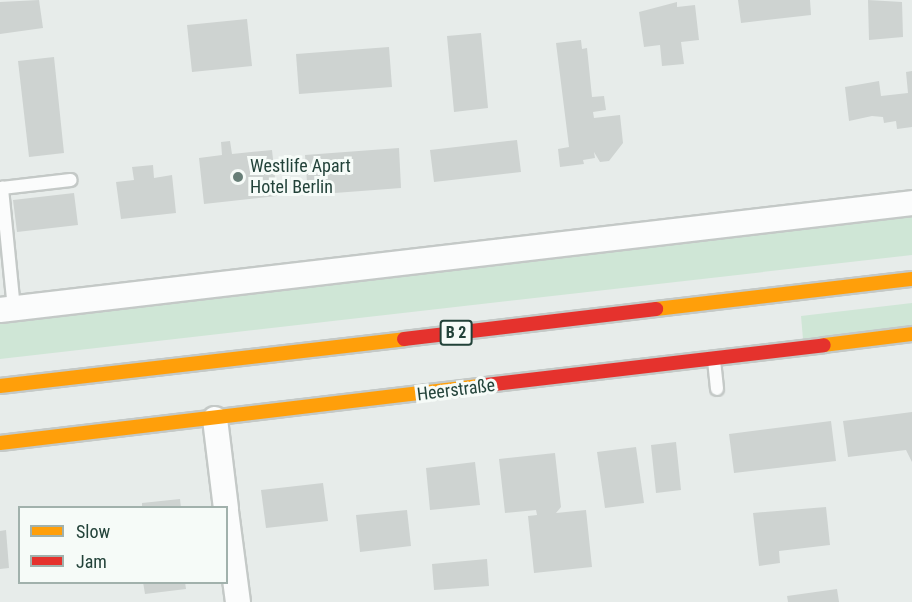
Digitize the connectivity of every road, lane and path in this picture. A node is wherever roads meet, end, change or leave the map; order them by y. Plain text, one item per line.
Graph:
1 (70, 180) dead end
2 (912, 203) edge
3 (912, 279) edge
4 (7, 309) edge
5 (912, 334) edge
6 (714, 359) junction
7 (0, 386) edge
8 (717, 389) dead end
9 (215, 418) junction
10 (0, 443) edge
11 (226, 506) edge
12 (228, 524) edge
13 (238, 602) edge

1 - 4 lane
2 - 4 street
3 - 7 street, B 2
5 - 6 street, Heerstraße
6 - 8 lane
6 - 9 street, Heerstraße
9 - 10 street, Heerstraße
9 - 11 street
12 - 13 street

